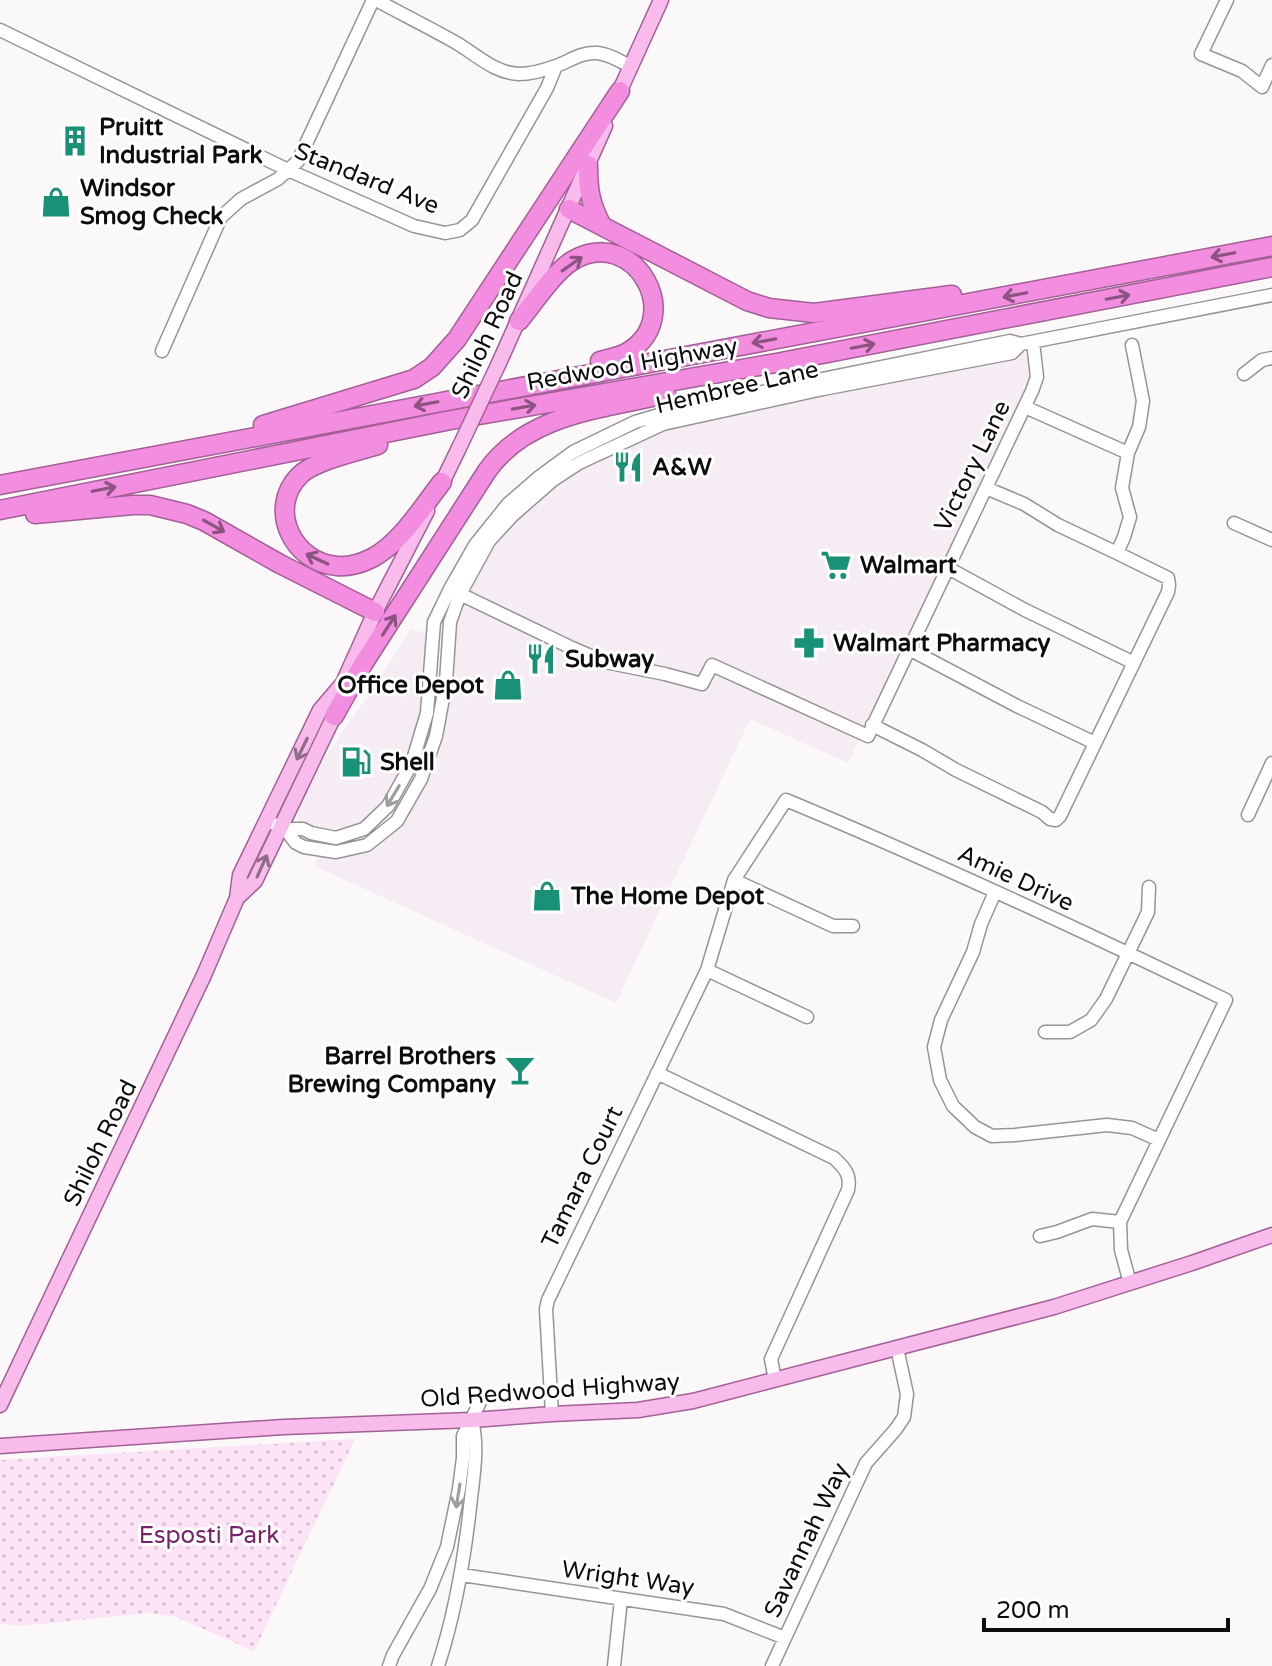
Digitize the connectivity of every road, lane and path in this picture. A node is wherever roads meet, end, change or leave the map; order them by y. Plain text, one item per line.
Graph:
1 (375, 0) edge
2 (661, 0) edge
3 (1227, 0) edge
4 (0, 30) edge
5 (1272, 65) edge
6 (556, 66) junction
7 (631, 67) junction
8 (620, 91) junction
9 (588, 165) junction
10 (288, 170) junction
11 (569, 209) junction
12 (601, 224) junction
13 (1272, 246) edge
14 (1272, 267) edge
15 (1272, 295) edge
16 (978, 302) junction
17 (519, 321) junction
18 (1027, 343) junction
19 (1132, 345) dead end
20 (162, 351) dead end
21 (1272, 358) edge
22 (776, 363) junction
23 (1244, 374) dead end
24 (515, 387) junction
25 (1025, 407) junction
26 (451, 420) junction
27 (179, 451) junction
28 (1128, 453) junction
29 (442, 482) junction
30 (0, 485) edge
31 (986, 488) junction
32 (0, 510) edge
33 (0, 517) edge
34 (1234, 523) dead end
35 (1272, 540) edge
36 (1117, 553) junction
37 (948, 568) junction
38 (455, 592) junction
39 (375, 612) junction
40 (909, 649) junction
41 (1134, 663) junction
42 (432, 672) junction
43 (343, 683) junction
44 (334, 716) junction
45 (870, 730) junction
46 (436, 736) junction
47 (1095, 743) junction
48 (1272, 763) edge
49 (786, 800) joint
50 (1248, 815) dead end
51 (277, 826) junction
52 (734, 880) junction
53 (1149, 887) dead end
54 (995, 892) junction
55 (853, 926) dead end
56 (1128, 953) junction
57 (707, 970) junction
58 (807, 1017) dead end
59 (1045, 1032) dead end
60 (657, 1073) junction
61 (1159, 1140) junction
62 (1120, 1222) junction
63 (1272, 1235) edge
64 (1040, 1236) dead end
65 (1130, 1283) junction
66 (897, 1348) junction
67 (775, 1380) junction
68 (480, 1402) dead end
69 (0, 1405) edge
70 (552, 1414) junction
71 (472, 1420) junction
72 (0, 1446) edge
73 (462, 1575) junction
74 (621, 1599) junction
75 (785, 1638) junction
76 (389, 1666) edge
77 (438, 1666) edge
78 (614, 1666) edge
79 (772, 1666) edge

1 - 6 street
1 - 10 street
2 - 7 main road, Shiloh Road
3 - 5 street
4 - 10 street, Standard Ave
6 - 7 street
6 - 10 street, Standard Ave
7 - 8 main road, Shiloh Road
8 - 9 main road, Shiloh Road
8 - 27 highway
9 - 11 main road, Shiloh Road
9 - 12 highway
10 - 20 street
11 - 12 highway
11 - 17 main road, Shiloh Road
12 - 16 highway
13 -> 16 highway, Redwood Highway
22 -> 14 highway, Redwood Highway
15 - 18 street, Hembree Lane
16 -> 24 highway, Redwood Highway
17 -> 24 highway
17 - 29 main road, Shiloh Road, bridge
18 - 25 street, Victory Lane
18 - 38 street, Hembree Lane
19 - 28 street
21 - 23 street
26 -> 22 highway, Redwood Highway
44 -> 22 highway
24 -> 27 highway, Redwood Highway
25 - 28 street
25 - 31 street, Victory Lane
29 -> 26 highway
32 -> 26 highway, Redwood Highway
27 - 30 highway, Redwood Highway
28 - 36 street
29 - 39 main road, Shiloh Road
31 - 36 street
31 - 37 street, Victory Lane
33 -> 39 highway
34 - 35 street
36 - 41 street
37 - 40 street, Victory Lane
37 - 41 street
38 - 42 street, Hembree Lane
38 - 45 street
38 - 46 street, Hembree Lane
39 - 43 main road, Shiloh Road
40 - 45 street, Victory Lane
40 - 47 street
41 - 47 street
42 - 46 street
42 -> 51 street, Hembree Lane
43 - 44 main road, Shiloh Road
43 -> 51 main road, Shiloh Road
44 - 51 main road, Shiloh Road
45 - 47 street
46 - 51 street, Hembree Lane
48 - 50 street
49 - 52 street, Tamara Court
49 - 54 street, Amie Drive
51 - 69 main road, Shiloh Road
52 - 55 street
52 - 57 street, Tamara Court
53 - 56 street
54 - 56 street, Amie Drive
54 - 61 street
56 - 59 street
56 - 61 street, Amie Drive
57 - 58 street
57 - 60 street, Tamara Court
60 - 67 street
60 - 70 street, Tamara Court
61 - 62 street
62 - 64 street
62 - 65 street
63 - 65 main road, Old Redwood Highway
65 - 66 main road, Old Redwood Highway
66 - 67 main road, Old Redwood Highway
66 - 75 street, Savannah Way
67 - 70 main road, Old Redwood Highway
68 - 71 street
70 - 71 main road, Old Redwood Highway
71 - 72 main road, Old Redwood Highway
71 - 73 street
71 -> 76 street
73 - 74 street, Wright Way
73 - 77 street
74 - 75 street, Wright Way
74 - 78 street
75 - 79 street, Savannah Way

